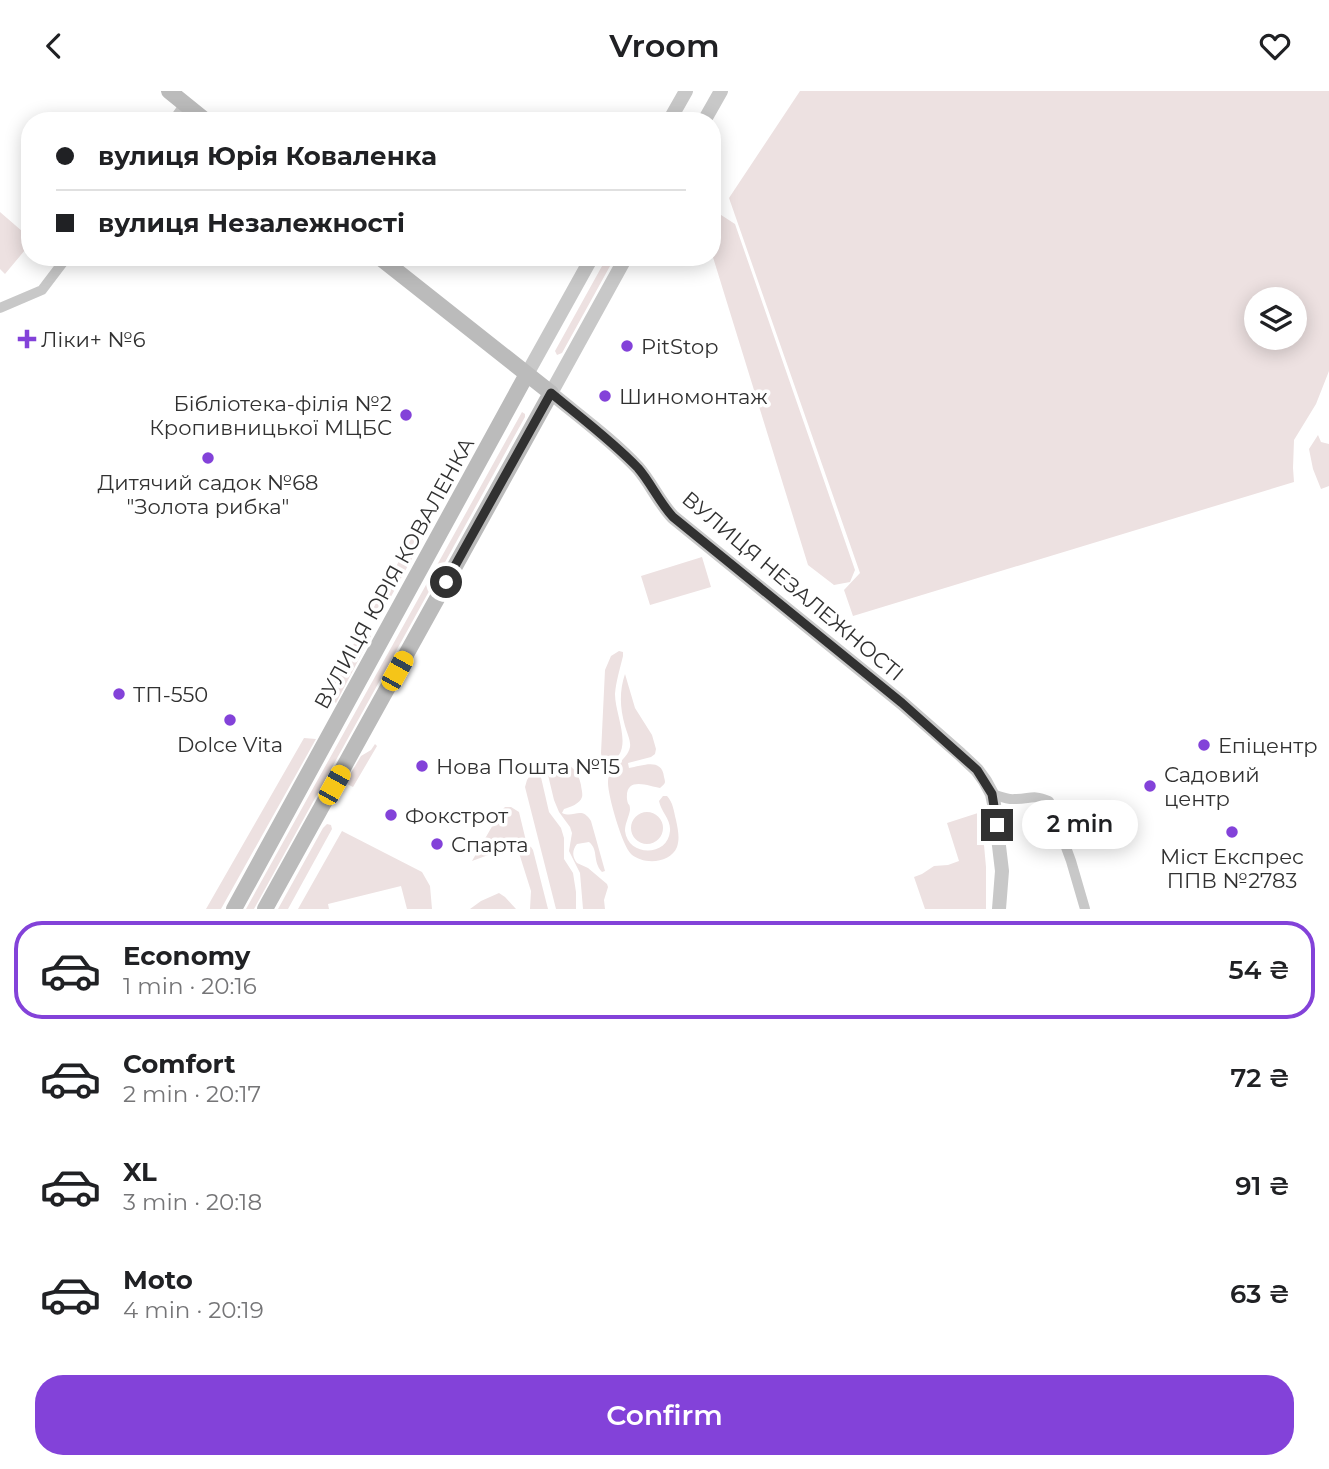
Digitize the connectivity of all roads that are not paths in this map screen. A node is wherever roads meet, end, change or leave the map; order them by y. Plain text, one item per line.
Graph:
1 (169, 91) edge
2 (686, 91) edge
3 (721, 91) edge
4 (186, 104) junction
5 (180, 112) edge
6 (195, 112) edge
7 (674, 112) edge
8 (709, 112) edge
9 (60, 266) edge
10 (390, 266) edge
11 (587, 266) edge
12 (621, 266) edge
13 (0, 308) edge
14 (527, 374) junction
15 (551, 393) junction
16 (992, 794) junction
17 (234, 909) edge
18 (265, 909) edge
19 (999, 909) edge
20 (1085, 909) edge

1 - 4 main road
2 - 7 street
3 - 8 street
4 - 5 street
4 - 6 main road
9 - 13 street
10 - 14 main road, ВУЛИЦЯ НЕЗАЛЕЖНОСТІ
11 - 14 street, ВУЛИЦЯ ЮРІЯ КОВАЛЕНКА
12 - 15 street
14 - 15 main road, ВУЛИЦЯ НЕЗАЛЕЖНОСТІ
14 - 17 main road, ВУЛИЦЯ ЮРІЯ КОВАЛЕНКА
15 - 16 street, ВУЛИЦЯ НЕЗАЛЕЖНОСТІ
15 - 18 main road
16 - 19 street, ВУЛИЦЯ НЕЗАЛЕЖНОСТІ
16 - 20 street

